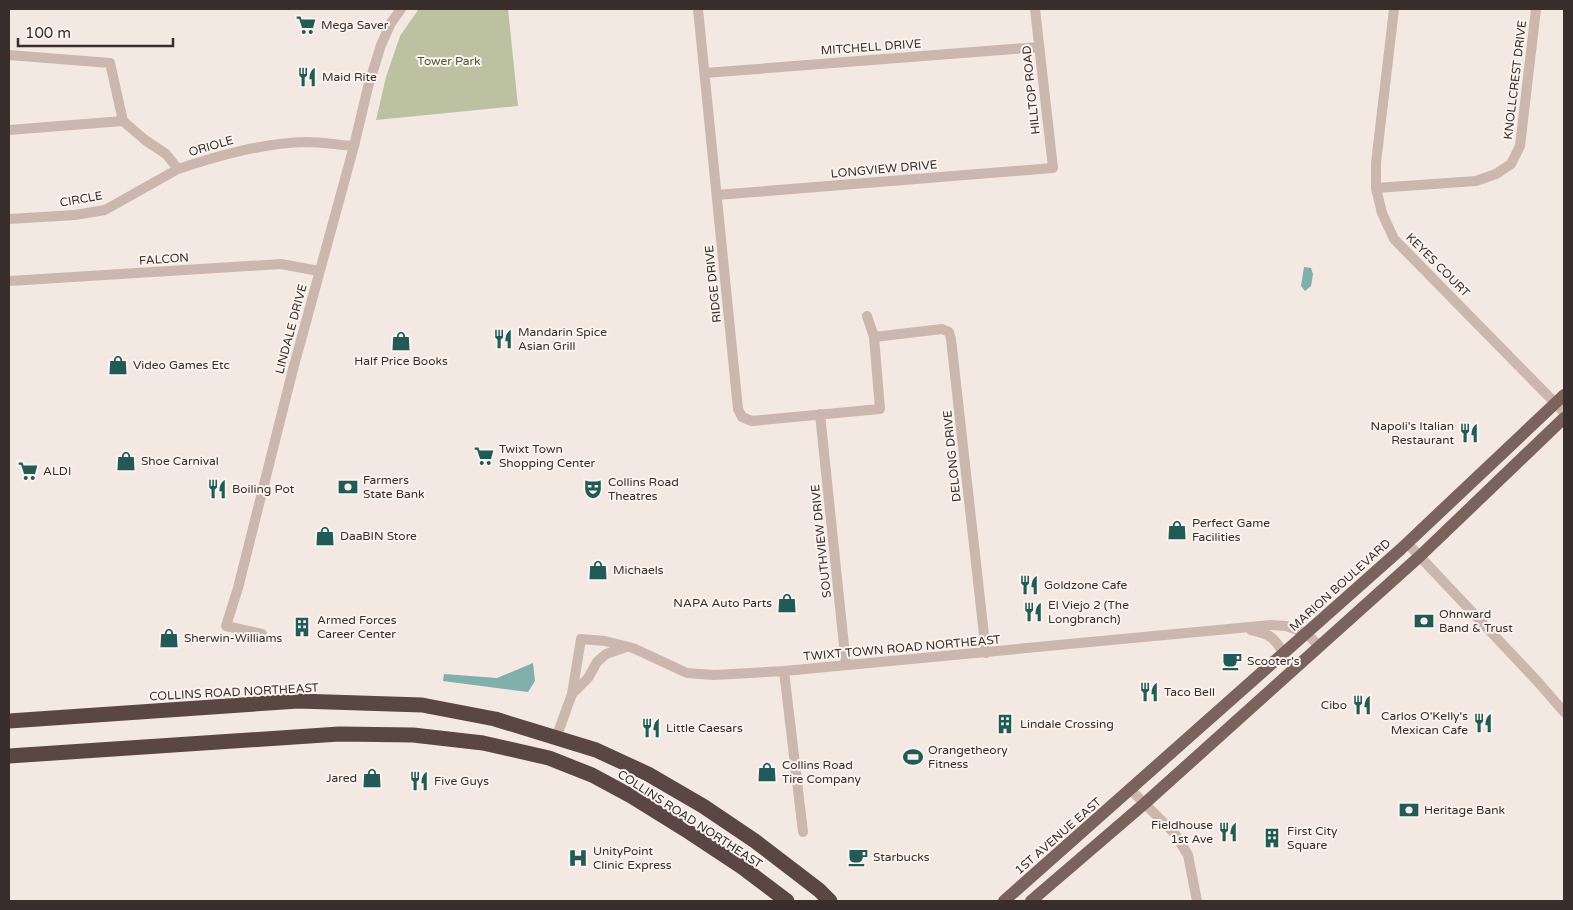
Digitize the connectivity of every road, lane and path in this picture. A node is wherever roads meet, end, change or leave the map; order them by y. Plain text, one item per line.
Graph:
1 (401, 9) edge
2 (698, 9) edge
3 (1035, 9) edge
4 (1394, 9) edge
5 (1536, 9) edge
6 (1039, 47) junction
7 (9, 55) edge
8 (705, 73) junction
9 (123, 121) junction
10 (9, 130) edge
11 (354, 146) junction
12 (1052, 168) joint
13 (178, 169) junction
14 (1376, 188) junction
15 (717, 195) junction
16 (9, 219) edge
17 (319, 271) junction
18 (9, 281) edge
19 (867, 316) dead end
20 (874, 337) junction
21 (1561, 403) edge
22 (820, 414) junction
23 (1564, 418) edge
24 (1407, 543) junction
25 (1420, 556) junction
26 (1240, 628) junction
27 (1306, 633) junction
28 (262, 634) dead end
29 (1319, 646) junction
30 (627, 647) junction
31 (986, 653) junction
32 (1284, 654) junction
33 (846, 665) junction
34 (784, 671) junction
35 (572, 694) junction
36 (1564, 712) edge
37 (9, 721) edge
38 (556, 738) junction
39 (9, 756) edge
40 (1131, 790) junction
41 (1144, 804) junction
42 (803, 832) dead end
43 (787, 901) edge
44 (830, 901) edge
45 (1004, 901) edge
46 (1030, 901) edge
47 (1197, 901) edge

1 - 11 street, LINDALE DRIVE
2 - 8 street, RIDGE DRIVE
3 - 6 street, HILLTOP ROAD
4 - 14 street, KEYES COURT
5 - 14 street, KNOLLCREST DRIVE
6 - 8 street, MITCHELL DRIVE
6 - 12 street, HILLTOP ROAD
7 - 9 street
8 - 15 street, RIDGE DRIVE
9 - 10 street
9 - 13 street, ORIOLE
11 - 13 street, ORIOLE
11 - 17 street, LINDALE DRIVE
12 - 15 street, LONGVIEW DRIVE
13 - 16 street, CIRCLE
14 - 21 street, KEYES COURT
15 - 22 street, RIDGE DRIVE
17 - 18 street, FALCON
17 - 28 street, LINDALE DRIVE
19 - 20 street
20 - 22 street, RIDGE DRIVE
20 - 31 street, DELONG DRIVE
21 - 24 main road, MARION BOULEVARD
22 - 33 street, SOUTHVIEW DRIVE
23 - 25 main road
24 - 25 street
24 - 27 main road, MARION BOULEVARD
25 - 29 main road
25 - 36 street
26 - 27 street, TWIXT TOWN ROAD NORTHEAST
26 - 31 street, TWIXT TOWN ROAD NORTHEAST
26 - 32 street
27 - 29 street
27 - 32 main road, MARION BOULEVARD
29 - 41 main road
30 - 34 street, TWIXT TOWN ROAD NORTHEAST
30 - 35 street, TWIXT TOWN ROAD NORTHEAST
30 - 35 street, TWIXT TOWN ROAD NORTHEAST
31 - 33 street, TWIXT TOWN ROAD NORTHEAST
32 - 40 main road, MARION BOULEVARD
33 - 34 street, TWIXT TOWN ROAD NORTHEAST
34 - 42 street
35 - 38 street, TWIXT TOWN ROAD NORTHEAST
37 - 38 highway, COLLINS ROAD NORTHEAST
38 - 44 highway, COLLINS ROAD NORTHEAST
39 - 43 highway, COLLINS ROAD NORTHEAST
40 - 41 street
40 - 45 main road, 1ST AVENUE EAST
41 - 46 main road
41 - 47 street

